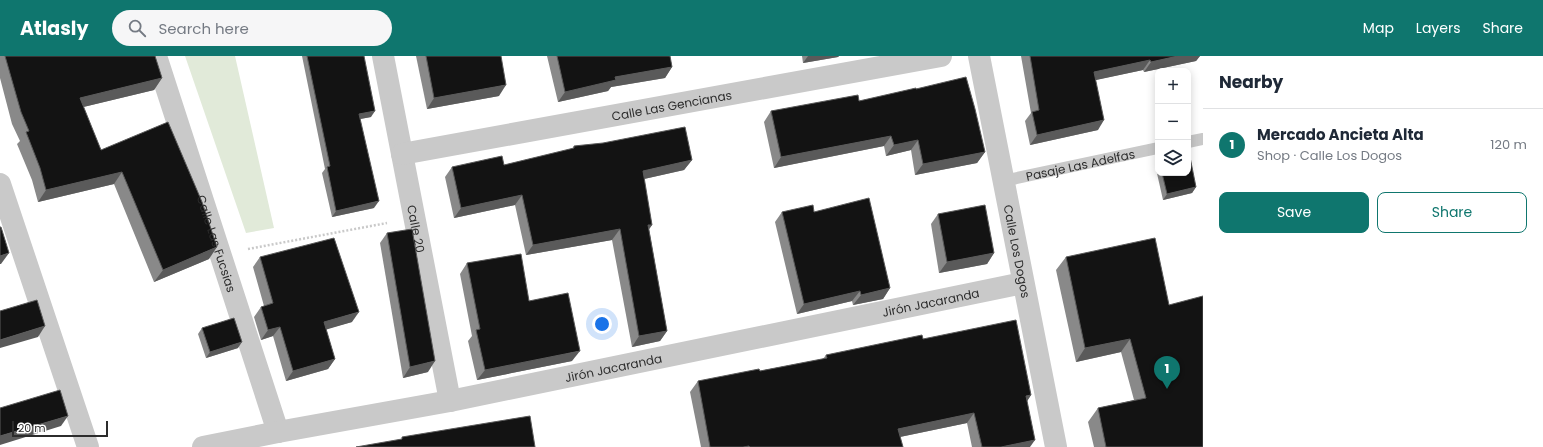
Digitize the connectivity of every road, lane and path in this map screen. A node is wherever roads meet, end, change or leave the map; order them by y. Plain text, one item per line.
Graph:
1 (156, 56) edge
2 (383, 56) edge
3 (941, 56) edge
4 (979, 56) edge
5 (1203, 139) edge
6 (1191, 141) edge
7 (1155, 149) edge
8 (402, 154) junction
9 (1003, 181) junction
10 (0, 184) edge
11 (414, 218) junction
12 (220, 255) junction
13 (1023, 283) junction
14 (450, 401) junction
15 (278, 432) junction
16 (88, 447) edge
17 (203, 447) edge
18 (1056, 447) edge

1 - 12 street, Calle Las Fucsias
2 - 8 street, Calle 20
3 - 8 street, Calle Las Gencianas
4 - 9 street, Calle Los Dogos
5 - 6 lane
7 - 9 lane, Pasaje Las Adelfas
8 - 11 street, Calle 20
9 - 13 street, Calle Los Dogos
10 - 16 street
11 - 12 path
11 - 14 street, Calle 20
12 - 15 street, Calle Las Fucsias
13 - 14 street, Jirón Jacaranda
13 - 18 street, Calle Los Dogos
14 - 15 street, Jirón Jacaranda
15 - 17 street, Jirón Jacaranda

